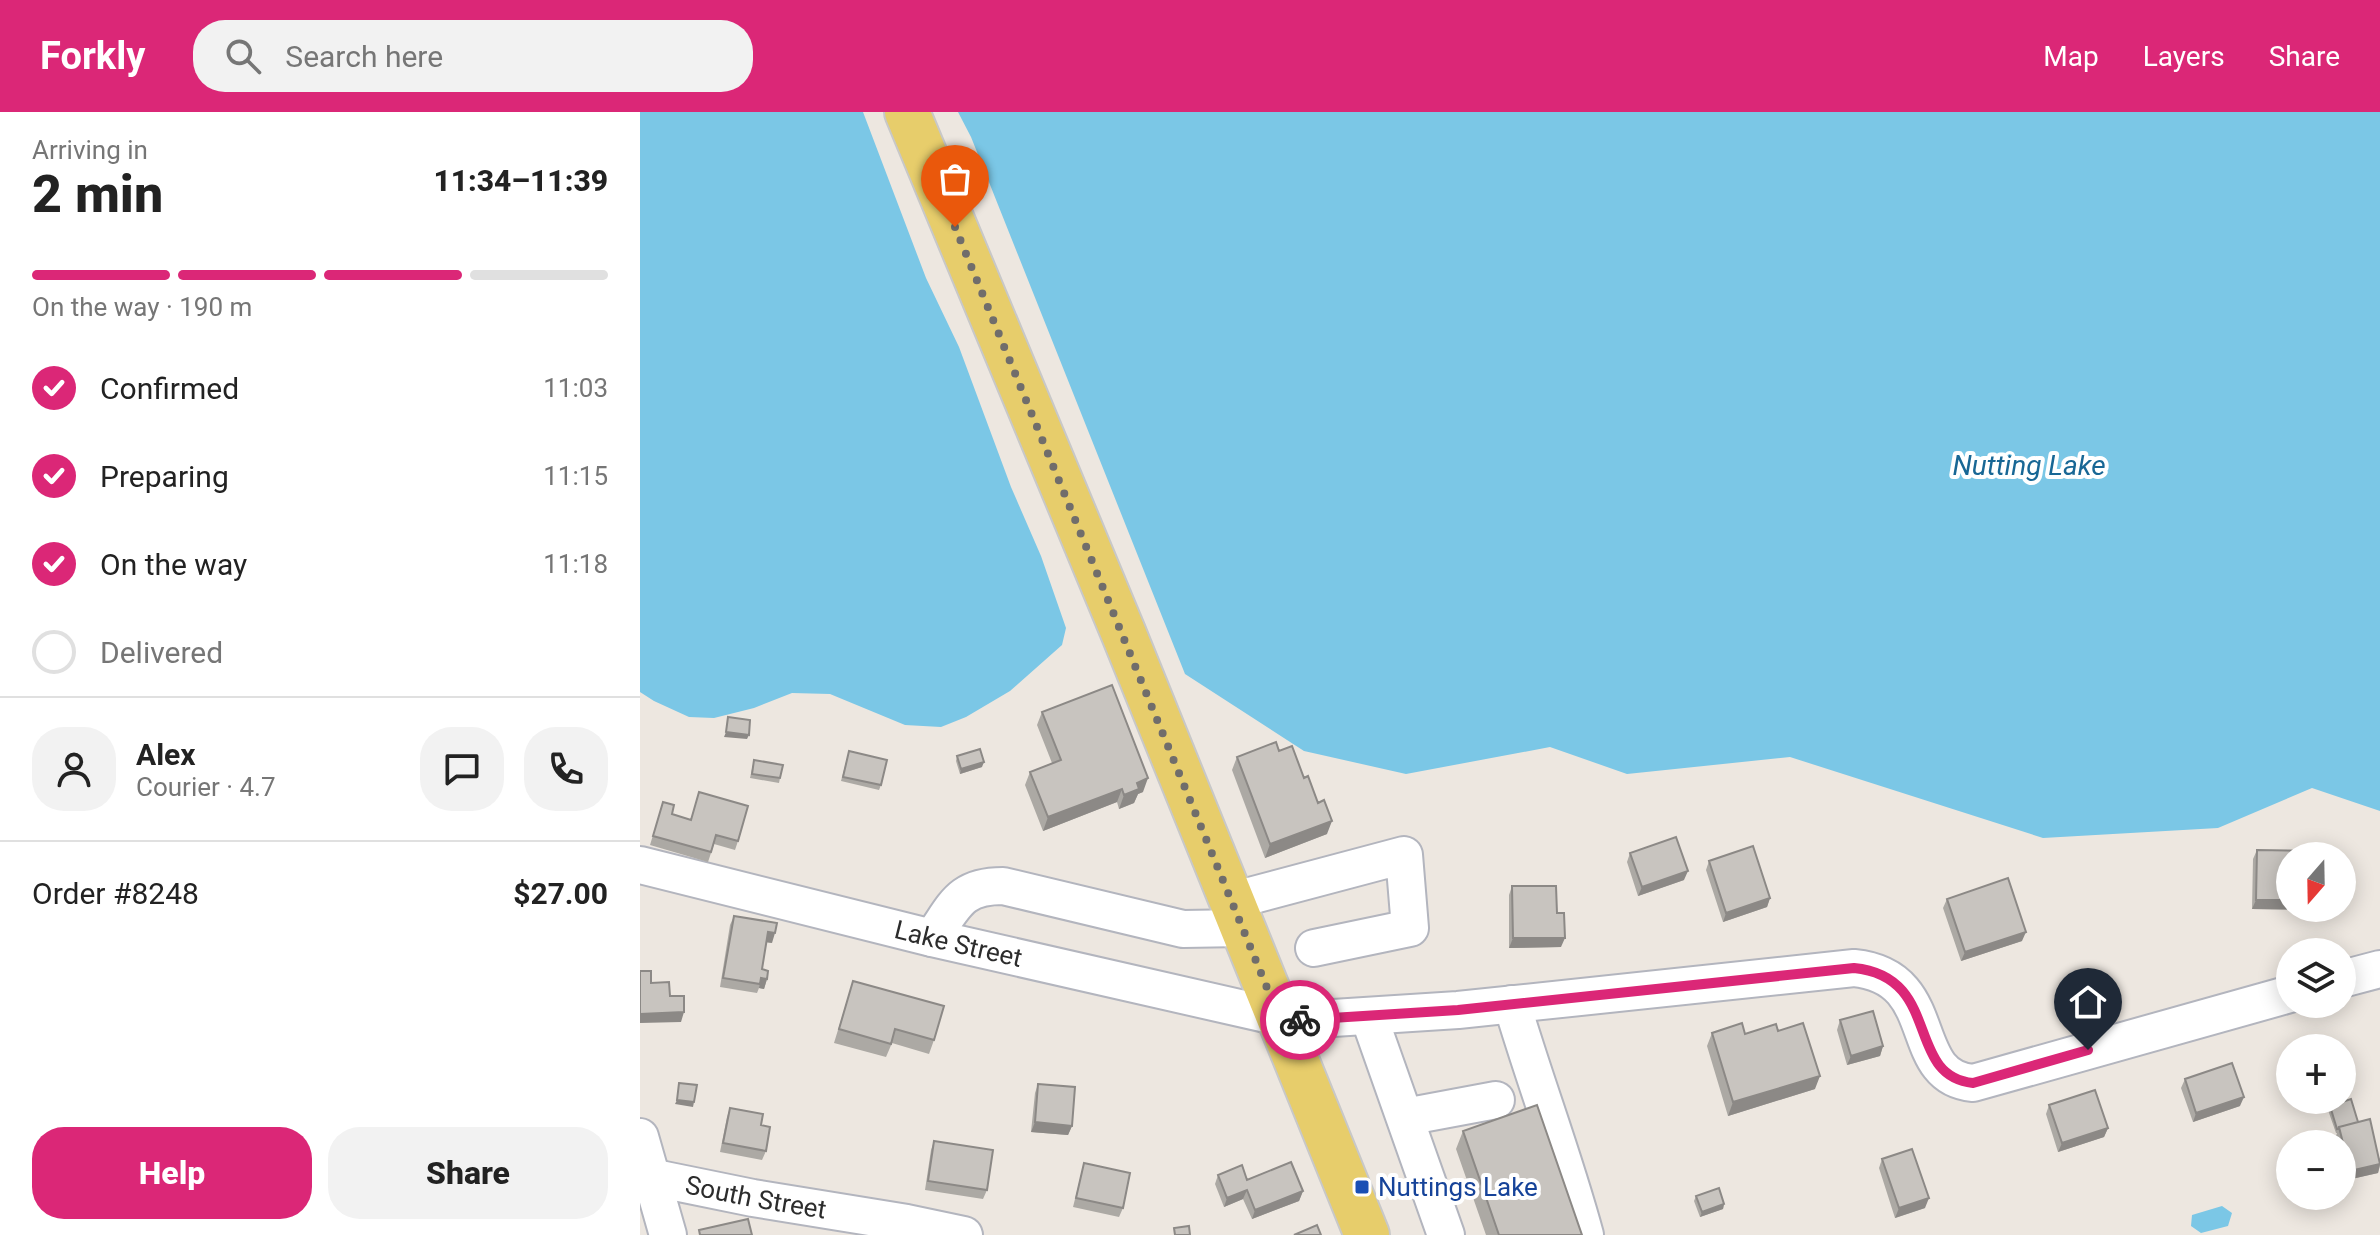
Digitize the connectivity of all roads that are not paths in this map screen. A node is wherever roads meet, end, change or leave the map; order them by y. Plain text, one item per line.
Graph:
1 (907, 112) edge
2 (640, 865) edge
3 (1237, 915) junction
4 (932, 938) junction
5 (1314, 948) dead end
6 (2380, 969) edge
7 (2356, 975) edge
8 (2276, 998) edge
9 (1512, 1004) junction
10 (1279, 1017) junction
11 (1369, 1017) junction
12 (1496, 1100) dead end
13 (1405, 1117) junction
14 (640, 1137) edge
15 (646, 1176) edge
16 (668, 1235) edge
17 (964, 1235) edge
18 (1367, 1235) edge
19 (1446, 1235) edge
20 (1585, 1235) edge

1 - 3 main road
2 - 4 street, Lake Street
3 - 4 street
3 - 5 street
3 - 10 main road
4 - 10 street, Lake Street
6 - 7 street
8 - 9 street, Lake Street
9 - 11 street, Lake Street
9 - 20 street
10 - 11 street, Lake Street
10 - 18 main road
11 - 13 street
12 - 13 street
13 - 19 street
14 - 15 street
15 - 16 street
15 - 17 street, South Street

